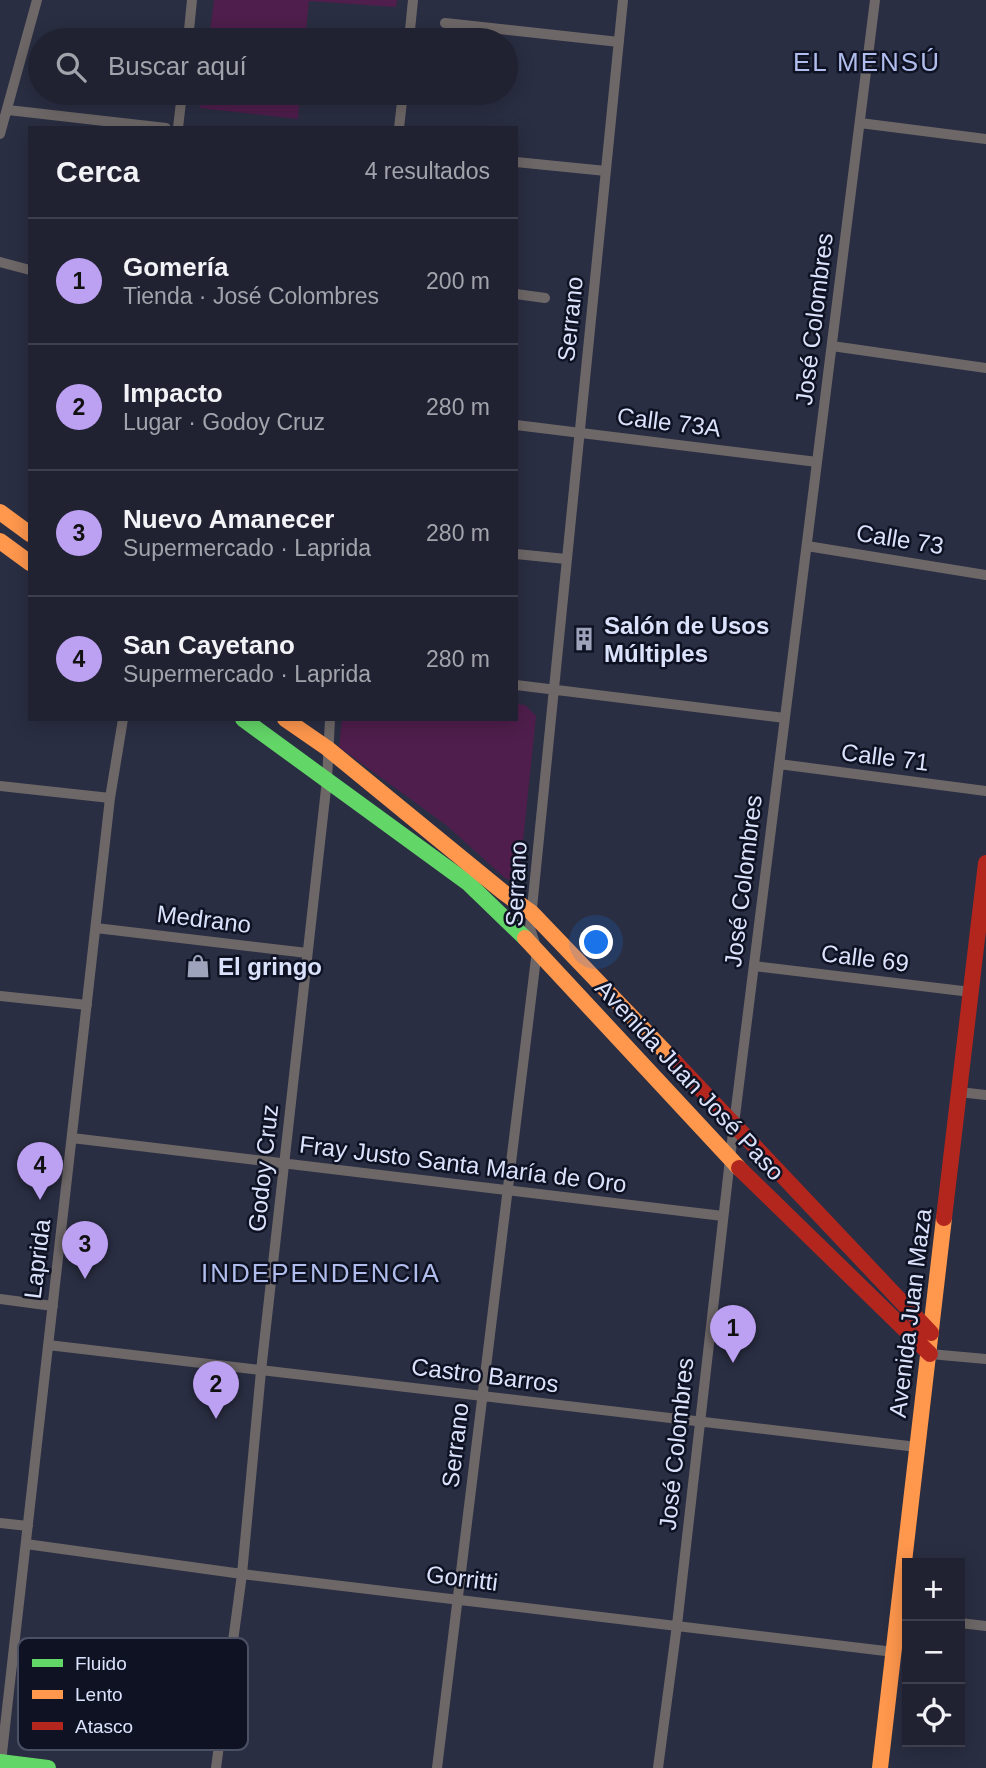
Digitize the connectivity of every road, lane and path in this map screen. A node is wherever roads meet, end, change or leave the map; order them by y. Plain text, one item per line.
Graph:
1 (37, 0) edge
2 (192, 0) edge
3 (414, 0) edge
4 (623, 0) edge
5 (875, 0) edge
6 (445, 23) dead end
7 (30, 28) edge
8 (189, 28) edge
9 (410, 28) edge
10 (491, 28) edge
11 (518, 31) edge
12 (28, 34) edge
13 (619, 42) junction
14 (181, 105) edge
15 (402, 105) edge
16 (8, 110) junction
17 (860, 122) junction
18 (148, 126) edge
19 (178, 126) edge
20 (399, 126) edge
21 (0, 134) edge
22 (986, 139) edge
23 (518, 162) edge
24 (606, 171) junction
25 (0, 262) edge
26 (28, 269) edge
27 (518, 294) edge
28 (545, 298) dead end
29 (832, 346) junction
30 (986, 368) edge
31 (518, 425) edge
32 (580, 431) junction
33 (817, 462) junction
34 (0, 512) edge
35 (28, 533) edge
36 (0, 541) edge
37 (807, 546) junction
38 (518, 554) edge
39 (566, 559) junction
40 (28, 562) edge
41 (986, 575) edge
42 (518, 685) edge
43 (554, 690) junction
44 (785, 718) junction
45 (123, 721) edge
46 (246, 721) edge
47 (288, 721) edge
48 (330, 721) edge
49 (327, 748) junction
50 (779, 764) junction
51 (327, 780) junction
52 (0, 786) edge
53 (986, 791) edge
54 (110, 798) junction
55 (986, 863) edge
56 (984, 899) edge
57 (532, 913) junction
58 (96, 928) junction
59 (537, 950) junction
60 (307, 953) junction
61 (754, 966) junction
62 (971, 992) junction
63 (0, 996) edge
64 (87, 1006) junction
65 (959, 1092) junction
66 (986, 1095) edge
67 (734, 1124) junction
68 (72, 1138) junction
69 (730, 1159) junction
70 (284, 1163) junction
71 (508, 1190) junction
72 (723, 1216) junction
73 (0, 1300) edge
74 (53, 1306) junction
75 (931, 1333) junction
76 (48, 1345) junction
77 (930, 1354) junction
78 (986, 1359) edge
79 (261, 1371) junction
80 (483, 1395) junction
81 (699, 1422) junction
82 (917, 1447) junction
83 (0, 1523) edge
84 (28, 1526) junction
85 (26, 1544) junction
86 (907, 1558) edge
87 (242, 1574) junction
88 (458, 1598) junction
89 (902, 1616) edge
90 (965, 1624) edge
91 (677, 1625) junction
92 (986, 1626) edge
93 (233, 1638) edge
94 (894, 1652) junction
95 (218, 1750) edge
96 (1, 1762) edge
97 (48, 1768) edge
98 (216, 1768) edge
99 (437, 1768) edge
100 (658, 1768) edge
101 (880, 1768) edge

1 - 7 street
2 - 8 street
3 - 9 street
4 - 13 street, Serrano
5 - 17 street, José Colombres
6 - 10 street
11 - 13 street
12 - 16 street
13 - 24 street, Serrano
14 - 19 street
15 - 20 street
16 - 18 street
16 - 21 street
17 - 22 street
17 - 29 street, José Colombres
23 - 24 street
24 - 32 street, Serrano
25 - 26 street
27 - 28 street
29 - 30 street
29 - 33 street, José Colombres
31 - 32 street, Calle 73A
32 - 33 street, Calle 73A
32 - 39 street, Serrano
33 - 37 street, José Colombres
34 - 35 main road
36 - 40 main road
37 - 41 street, Calle 73
37 - 44 street, José Colombres
38 - 39 street
39 - 43 street, Serrano
42 - 43 street
43 - 44 street
43 - 57 street, Serrano
44 - 50 street, José Colombres
45 - 54 street, Laprida
46 - 51 main road, Avenida Juan José Paso
47 - 49 main road, Avenida Juan José Paso
48 - 49 street
49 - 51 street, Godoy Cruz
49 - 57 main road, Avenida Juan José Paso
50 - 53 street, Calle 71
50 - 61 street, José Colombres
51 - 59 main road, Avenida Juan José Paso
51 - 60 street, Godoy Cruz
52 - 54 street
54 - 58 street, Laprida
55 - 56 main road, Avenida Juan Maza
56 - 62 main road, Avenida Juan Maza
57 - 59 street, Serrano
57 - 67 main road, Avenida Juan José Paso
58 - 60 street, Medrano
58 - 64 street, Laprida
59 - 69 main road, Avenida Juan José Paso
59 - 71 street, Serrano
60 - 70 street, Godoy Cruz
61 - 62 street, Calle 69
61 - 67 street, José Colombres
62 - 65 main road, Avenida Juan Maza
63 - 64 street
64 - 68 street, Laprida
65 - 66 street
65 - 75 main road, Avenida Juan Maza
67 - 69 street, José Colombres
67 - 75 main road, Avenida Juan José Paso
68 - 70 street, Fray Justo Santa María de Oro
68 - 74 street, Laprida
69 - 72 street, José Colombres
69 - 77 main road, Avenida Juan José Paso
70 - 71 street, Fray Justo Santa María de Oro
70 - 79 street, Godoy Cruz
71 - 72 street, Fray Justo Santa María de Oro
71 - 80 street, Serrano
72 - 81 street, José Colombres
73 - 74 street
74 - 76 street, Laprida
75 - 77 main road, Avenida Juan Maza
76 - 79 street, Castro Barros
76 - 84 street, Laprida
77 - 78 street
77 - 82 main road, Avenida Juan Maza
79 - 80 street, Castro Barros
79 - 87 street, Godoy Cruz
80 - 81 street, Castro Barros
80 - 88 street, Serrano
81 - 82 street, Castro Barros
81 - 91 street, José Colombres
82 - 86 main road, Avenida Juan Maza
83 - 84 street
84 - 85 street, Laprida
85 - 87 street, Gorritti
85 - 96 street, Laprida
87 - 88 street, Gorritti
87 - 93 street, Godoy Cruz
88 - 91 street, Gorritti
88 - 99 street, Serrano
89 - 94 main road, Avenida Juan Maza
90 - 92 street
91 - 94 street, Gorritti
91 - 100 street, José Colombres
94 - 101 main road, Avenida Juan Maza
95 - 98 street, Godoy Cruz
96 - 97 main road

